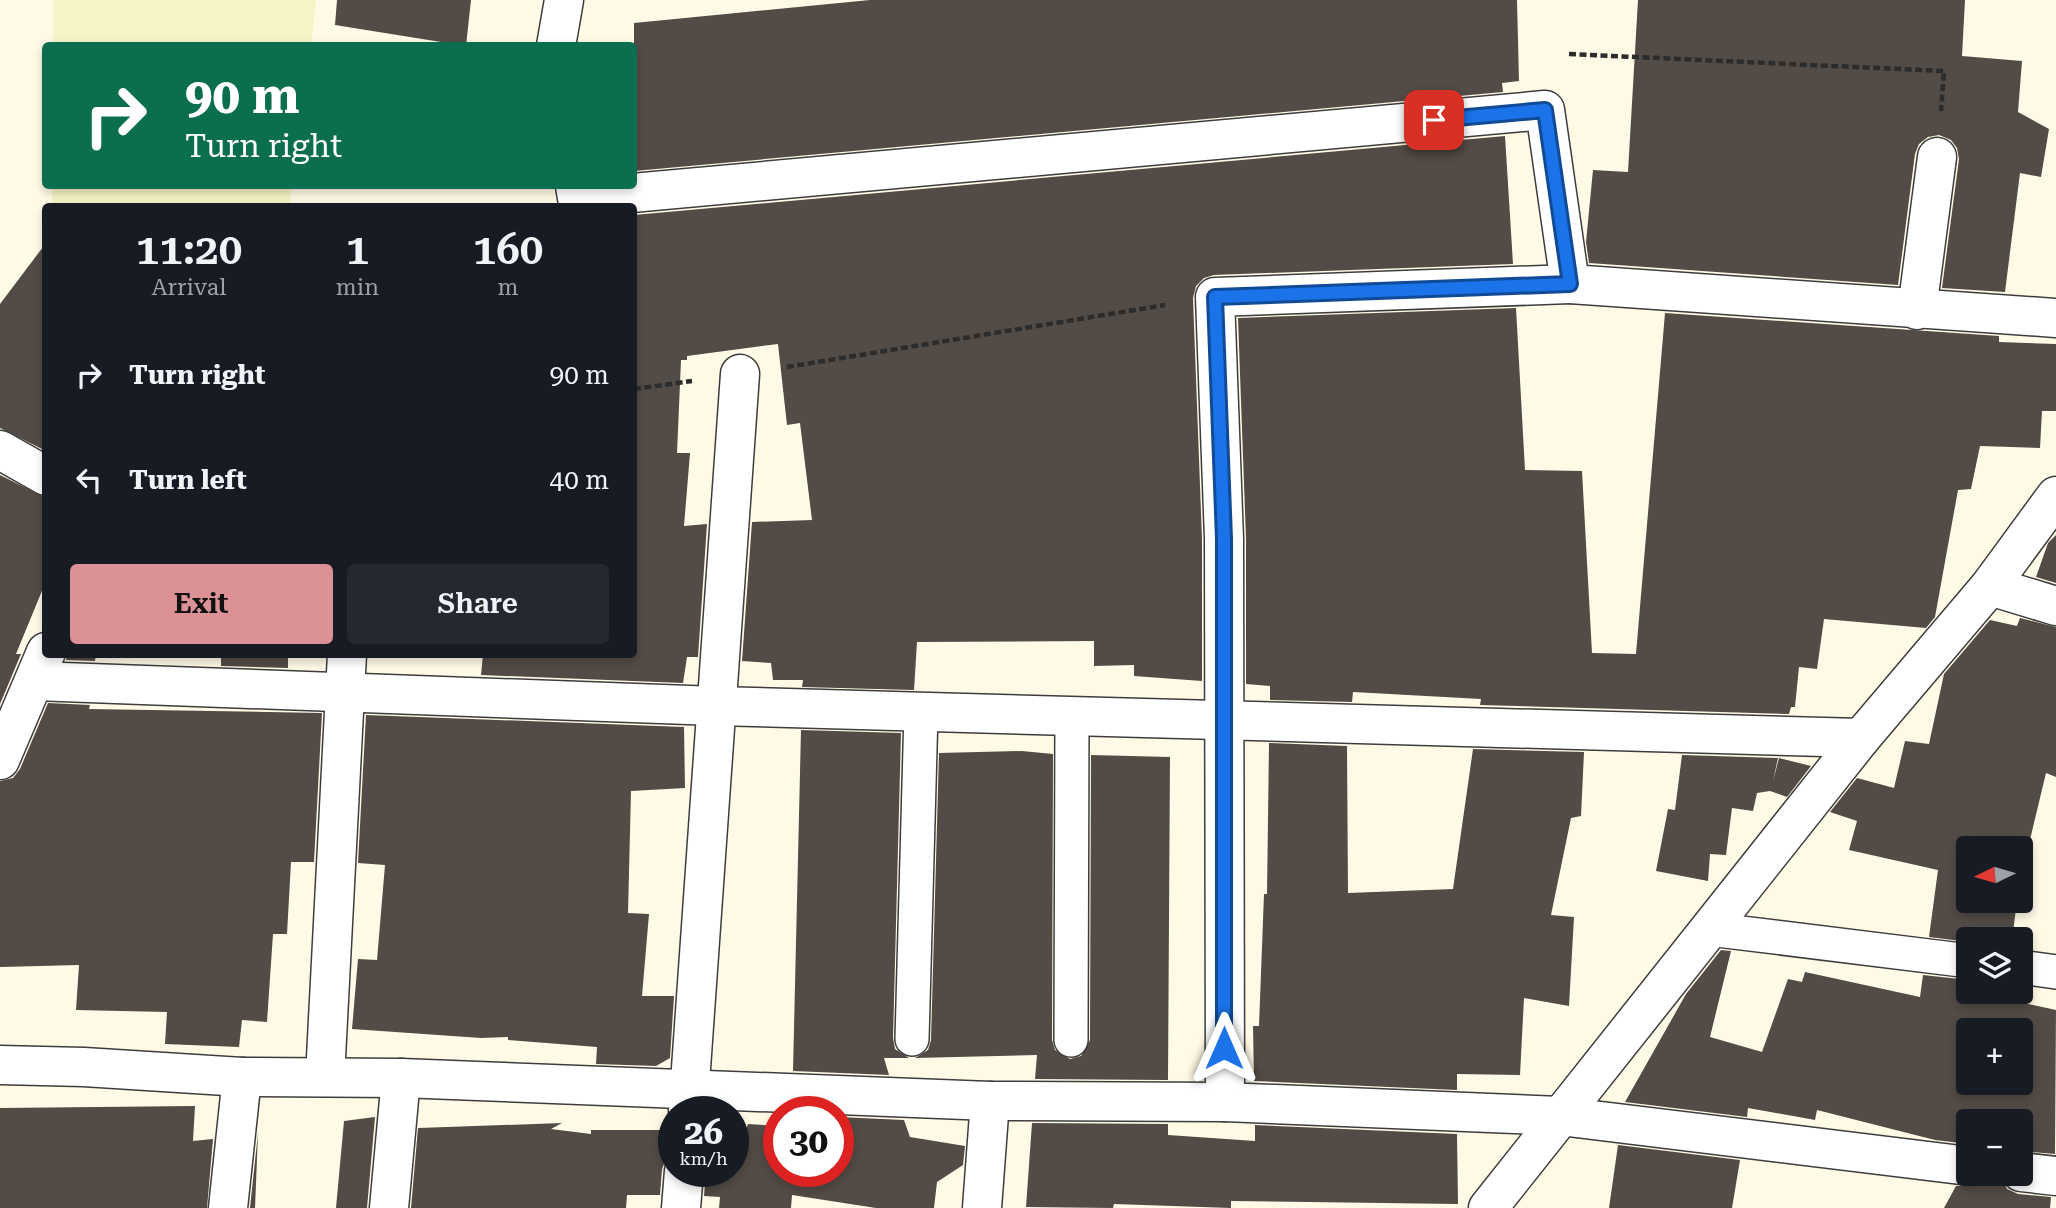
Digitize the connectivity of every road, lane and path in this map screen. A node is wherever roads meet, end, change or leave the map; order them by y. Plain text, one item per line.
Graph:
1 (564, 0) edge
2 (557, 42) edge
3 (1569, 54) dead end
4 (1937, 157) joint
5 (576, 189) edge
6 (1570, 284) junction
7 (1215, 297) junction
8 (1917, 310) junction
9 (2056, 318) edge
10 (740, 374) junction
11 (637, 389) edge
12 (0, 450) edge
13 (42, 474) edge
14 (2056, 496) edge
15 (1990, 586) junction
16 (2056, 606) edge
17 (347, 658) edge
18 (40, 667) edge
19 (345, 694) junction
20 (716, 706) junction
21 (921, 712) junction
22 (1072, 717) junction
23 (1222, 721) junction
24 (1861, 738) junction
25 (0, 758) edge
26 (1709, 929) junction
27 (1956, 959) edge
28 (2033, 969) edge
29 (2056, 972) edge
30 (912, 1039) dead end
31 (1071, 1040) dead end
32 (0, 1065) edge
33 (325, 1076) junction
34 (242, 1077) junction
35 (401, 1078) junction
36 (689, 1096) edge
37 (658, 1098) edge
38 (749, 1100) edge
39 (990, 1101) junction
40 (1225, 1102) junction
41 (1560, 1116) junction
42 (1956, 1164) edge
43 (2033, 1173) edge
44 (2056, 1176) edge
45 (683, 1187) edge
46 (228, 1208) edge
47 (389, 1208) edge
48 (681, 1208) edge
49 (982, 1208) edge
50 (1488, 1208) edge

1 - 2 street
3 - 4 path
4 - 8 street
5 - 6 street
6 - 7 street
6 - 8 street
7 - 10 path
7 - 23 street
8 - 9 street
10 - 11 path
10 - 20 street
12 - 13 street
14 - 15 street
15 - 16 street
15 - 24 street
17 - 19 street
18 - 19 street
18 - 25 street
19 - 20 street
19 - 33 street
20 - 21 street
20 - 36 street
21 - 22 street
21 - 30 lane
22 - 23 street
22 - 31 lane
23 - 24 street
23 - 40 street
24 - 26 street
26 - 27 lane
26 - 41 street
28 - 29 lane
32 - 34 street
33 - 34 street
33 - 35 street
34 - 46 street
35 - 37 street
35 - 47 street
38 - 39 street
39 - 40 street
39 - 49 street
40 - 41 street
41 - 42 street
41 - 50 street
43 - 44 street
45 - 48 street

